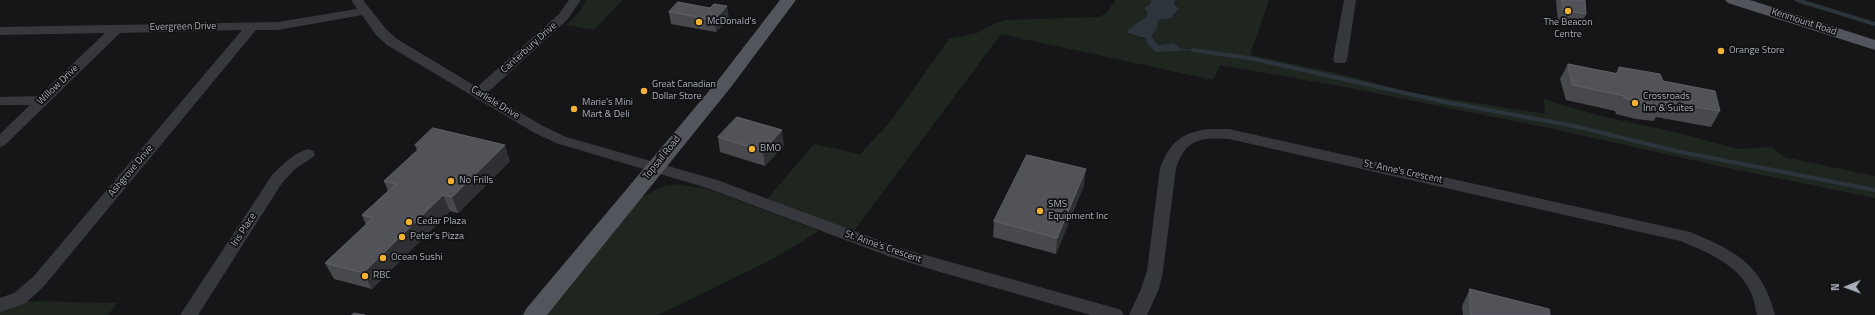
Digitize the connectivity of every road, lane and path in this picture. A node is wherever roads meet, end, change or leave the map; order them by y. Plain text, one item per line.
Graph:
1 (575, 0) edge
2 (788, 0) edge
3 (1350, 0) edge
4 (1733, 0) edge
5 (361, 5) edge
6 (253, 26) junction
7 (117, 28) junction
8 (0, 31) edge
9 (1875, 45) edge
10 (1340, 60) dead end
11 (479, 93) junction
12 (43, 100) junction
13 (0, 101) edge
14 (0, 142) edge
15 (308, 154) dead end
16 (655, 167) junction
17 (0, 305) edge
18 (189, 315) edge
19 (534, 315) edge
20 (1115, 315) edge
21 (1138, 315) edge
22 (1766, 315) edge

1 - 11 street, Canterbury Drive
2 - 16 main road, Topsail Road
3 - 10 street
4 - 9 main road, Kenmount Road
5 - 6 street, Evergreen Drive
5 - 11 street, Carlisle Drive
6 - 7 street, Evergreen Drive
6 - 17 street, Ashgrove Drive
7 - 8 street, Evergreen Drive
7 - 12 street, Willow Drive
11 - 16 street, Carlisle Drive
12 - 13 street
12 - 14 street, Willow Drive
15 - 18 street, Iris Place
16 - 19 main road, Topsail Road
16 - 20 street, St. Anne's Crescent
21 - 22 street, St. Anne's Crescent

